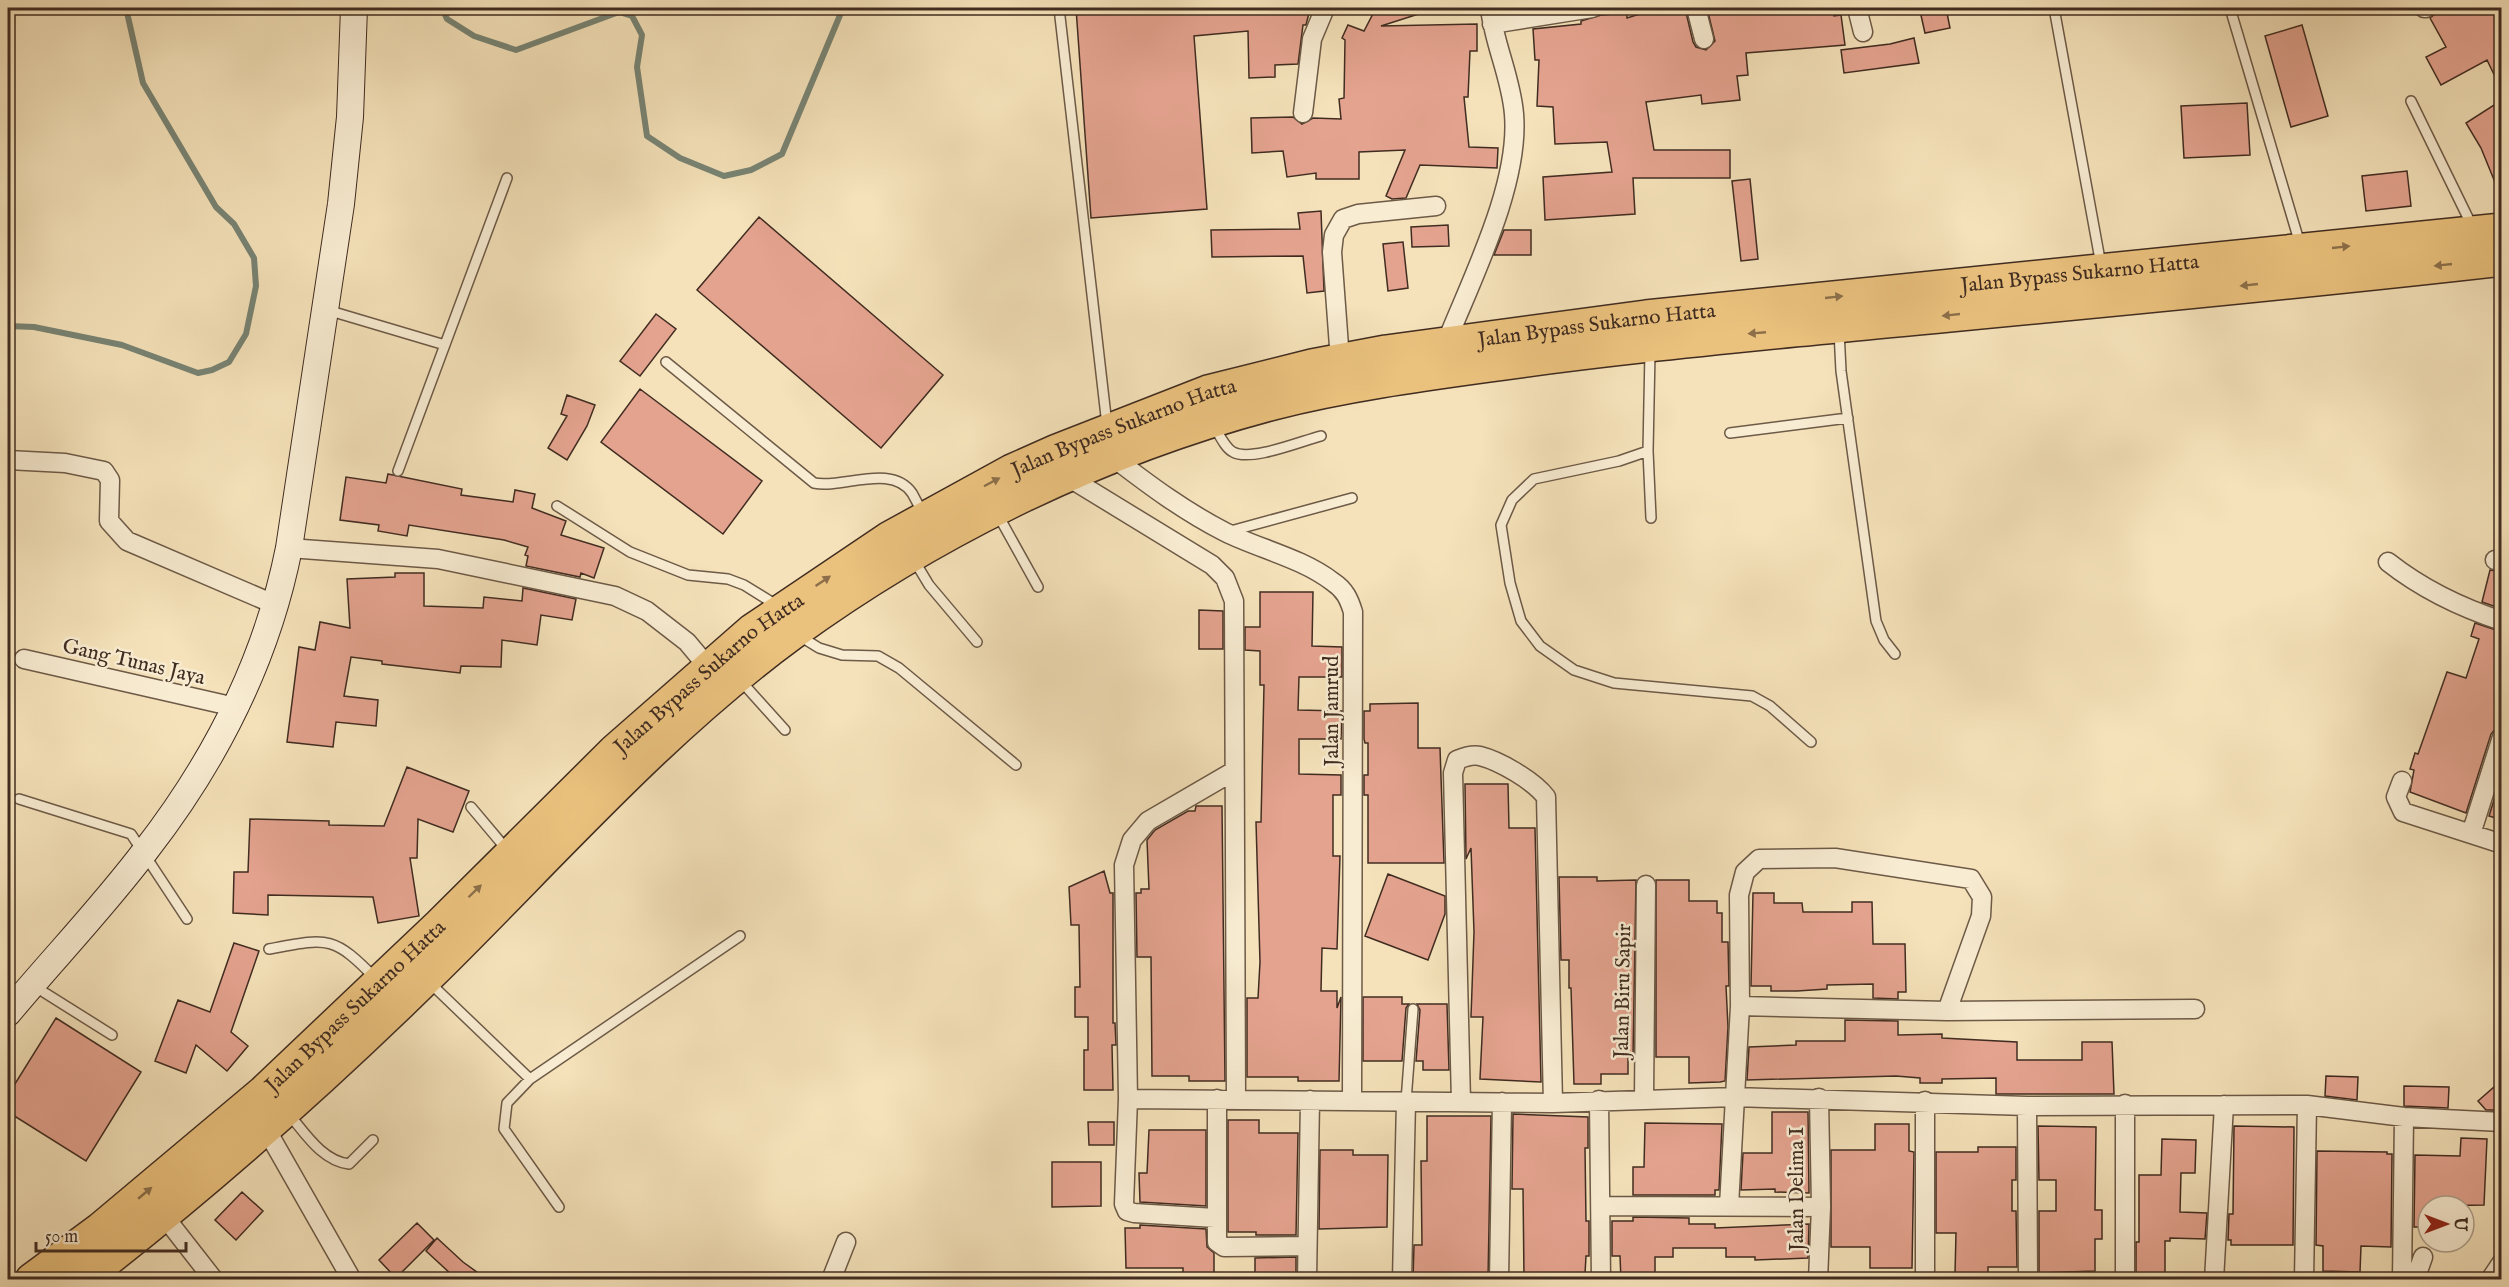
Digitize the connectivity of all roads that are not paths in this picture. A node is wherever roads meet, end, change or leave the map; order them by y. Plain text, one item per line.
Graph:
1 (354, 8) edge
2 (1059, 8) edge
3 (1325, 8) edge
4 (1592, 8) edge
5 (1696, 8) edge
6 (1857, 8) edge
7 (2054, 8) edge
8 (2230, 8) edge
9 (1491, 16) edge
10 (1863, 32) dead end
11 (1704, 39) dead end
12 (2411, 101) dead end
13 (1303, 113) dead end
14 (507, 178) dead end
15 (1436, 206) dead end
16 (2488, 232) edge
17 (2302, 251) junction
18 (2502, 259) edge
19 (2102, 269) junction
20 (2041, 291) junction
21 (1983, 296) junction
22 (324, 310) junction
23 (1838, 326) junction
24 (1446, 343) junction
25 (1650, 343) junction
26 (445, 345) junction
27 (1340, 360) junction
28 (666, 362) dead end
29 (1848, 418) junction
30 (1211, 421) junction
31 (1730, 433) dead end
32 (1321, 436) dead end
33 (1110, 444) junction
34 (1648, 451) junction
35 (8, 460) edge
36 (398, 471) dead end
37 (1068, 477) junction
38 (1352, 498) dead end
39 (557, 506) dead end
40 (995, 510) junction
41 (926, 517) junction
42 (1651, 518) dead end
43 (1225, 532) junction
44 (289, 548) junction
45 (911, 555) junction
46 (2388, 562) dead end
47 (1038, 587) dead end
48 (276, 605) junction
49 (788, 620) junction
50 (2502, 621) edge
51 (977, 642) dead end
52 (1894, 654) dead end
53 (24, 659) dead end
54 (722, 671) junction
55 (235, 707) junction
56 (785, 730) dead end
57 (2502, 737) edge
58 (1811, 742) dead end
59 (1016, 765) dead end
60 (1234, 771) junction
61 (2402, 781) dead end
62 (19, 799) dead end
63 (471, 807) dead end
64 (2471, 834) junction
65 (2502, 844) edge
66 (145, 852) junction
67 (512, 855) junction
68 (1646, 885) dead end
69 (187, 919) dead end
70 (449, 936) junction
71 (740, 936) dead end
72 (269, 949) dead end
73 (426, 978) junction
74 (389, 993) junction
75 (16, 999) edge
76 (1740, 1006) junction
77 (1413, 1009) dead end
78 (2195, 1009) dead end
79 (1947, 1011) junction
80 (112, 1035) dead end
81 (530, 1079) junction
82 (1735, 1097) junction
83 (1644, 1098) junction
84 (1819, 1098) junction
85 (1128, 1099) junction
86 (1216, 1099) junction
87 (1236, 1099) junction
88 (1310, 1100) junction
89 (1599, 1100) junction
90 (1352, 1101) junction
91 (1406, 1101) junction
92 (1925, 1101) junction
93 (1461, 1102) junction
94 (1502, 1102) junction
95 (1552, 1103) junction
96 (2125, 1104) junction
97 (2224, 1105) junction
98 (2307, 1105) junction
99 (2027, 1106) junction
100 (2404, 1117) junction
101 (276, 1120) junction
102 (2502, 1122) edge
103 (373, 1140) dead end
104 (1602, 1206) junction
105 (1729, 1206) junction
106 (559, 1207) dead end
107 (1821, 1207) junction
108 (164, 1216) junction
109 (1215, 1218) junction
110 (846, 1242) dead end
111 (1307, 1246) junction
112 (2422, 1257) dead end
113 (2502, 1262) edge
114 (32, 1280) edge
115 (81, 1280) edge
116 (214, 1280) edge
117 (352, 1280) edge
118 (831, 1280) edge
119 (1307, 1280) edge
120 (1402, 1280) edge
121 (1499, 1280) edge
122 (1601, 1280) edge
123 (1818, 1280) edge
124 (1925, 1280) edge
125 (2028, 1280) edge
126 (2125, 1280) edge
127 (2214, 1280) edge
128 (2304, 1280) edge
129 (2402, 1280) edge
130 (2415, 1280) edge
131 (2490, 1280) edge

1 - 22 main road
2 - 33 lane
3 - 13 street
4 - 9 street
5 - 11 street
6 - 10 street
7 - 19 lane
8 - 17 lane
9 - 24 street
12 - 16 lane
14 - 26 lane
15 - 27 street
17 -> 16 highway, Jalan Bypass Sukarno Hatta
17 - 19 highway, Jalan Bypass Sukarno Hatta
18 -> 20 highway, Jalan Bypass Sukarno Hatta
19 - 20 highway, Jalan Bypass Sukarno Hatta
20 - 21 highway, Jalan Bypass Sukarno Hatta
21 -> 23 highway, Jalan Bypass Sukarno Hatta
24 -> 21 highway, Jalan Bypass Sukarno Hatta
22 - 26 lane
22 - 44 main road
23 -> 25 highway, Jalan Bypass Sukarno Hatta
23 - 29 lane
24 - 27 highway, Jalan Bypass Sukarno Hatta
25 - 30 highway, Jalan Bypass Sukarno Hatta
25 - 34 lane
26 - 36 lane
27 - 33 highway, Jalan Bypass Sukarno Hatta
28 - 41 lane
29 - 31 lane
29 - 52 lane
30 - 32 lane
30 - 33 highway, Jalan Bypass Sukarno Hatta
33 - 37 highway, Jalan Bypass Sukarno Hatta
41 -> 33 highway, Jalan Bypass Sukarno Hatta
33 - 43 street, Jalan Jamrud
34 - 42 lane
34 - 58 lane
35 - 48 street
37 - 40 highway, Jalan Bypass Sukarno Hatta
37 - 60 street
38 - 43 lane
39 - 49 lane
40 - 45 highway, Jalan Bypass Sukarno Hatta
40 - 47 lane
49 -> 41 highway, Jalan Bypass Sukarno Hatta
43 - 90 street, Jalan Jamrud
44 - 48 main road
44 - 54 street
45 - 49 highway, Jalan Bypass Sukarno Hatta
45 - 51 lane
46 - 50 street
48 - 55 main road
49 - 54 highway, Jalan Bypass Sukarno Hatta
49 - 59 lane
53 - 55 street, Gang Tunas Jaya
54 - 56 lane
54 - 67 highway, Jalan Bypass Sukarno Hatta
54 - 70 highway, Jalan Bypass Sukarno Hatta
55 - 66 main road
57 - 64 street
60 - 85 street
60 - 87 street
61 - 64 street
62 - 66 lane
63 - 67 lane
64 - 65 street
66 - 69 lane
66 - 75 main road
70 -> 67 highway, Jalan Bypass Sukarno Hatta
68 - 83 street, Jalan Biru Sapir
70 - 73 highway, Jalan Bypass Sukarno Hatta
70 - 74 highway, Jalan Bypass Sukarno Hatta
71 - 81 lane
72 - 74 lane
73 - 74 highway, Jalan Bypass Sukarno Hatta
73 - 81 lane
74 - 101 highway, Jalan Bypass Sukarno Hatta
114 -> 74 highway, Jalan Bypass Sukarno Hatta
75 - 80 lane
76 - 79 street
76 - 79 street
76 - 82 street
77 - 91 lane
78 - 79 street
81 - 106 lane
82 - 83 street
82 - 84 street
82 - 105 street
83 - 89 street
84 - 92 street
84 - 107 street, Jalan Delima I
85 - 86 street
85 - 109 street
86 - 87 street
86 - 109 street
87 - 88 street
88 - 90 street
88 - 111 street
89 - 95 street
89 - 104 street
90 - 91 street
91 - 93 street
91 - 120 street
92 - 99 street
92 - 124 street
93 - 94 street
93 - 95 street
94 - 95 street
94 - 121 street
96 - 97 street
96 - 99 street
96 - 126 street
97 - 98 street
97 - 127 street
98 - 100 street
98 - 128 street
99 - 125 street
100 - 102 street
100 - 129 street
101 - 103 lane
101 - 108 highway, Jalan Bypass Sukarno Hatta
101 - 117 street
104 - 105 street
104 - 122 street
105 - 107 street
107 - 123 street, Jalan Delima I
108 - 115 highway, Jalan Bypass Sukarno Hatta
108 - 116 street
109 - 111 street
110 - 118 street
111 - 119 street
112 - 130 street
113 - 131 street

